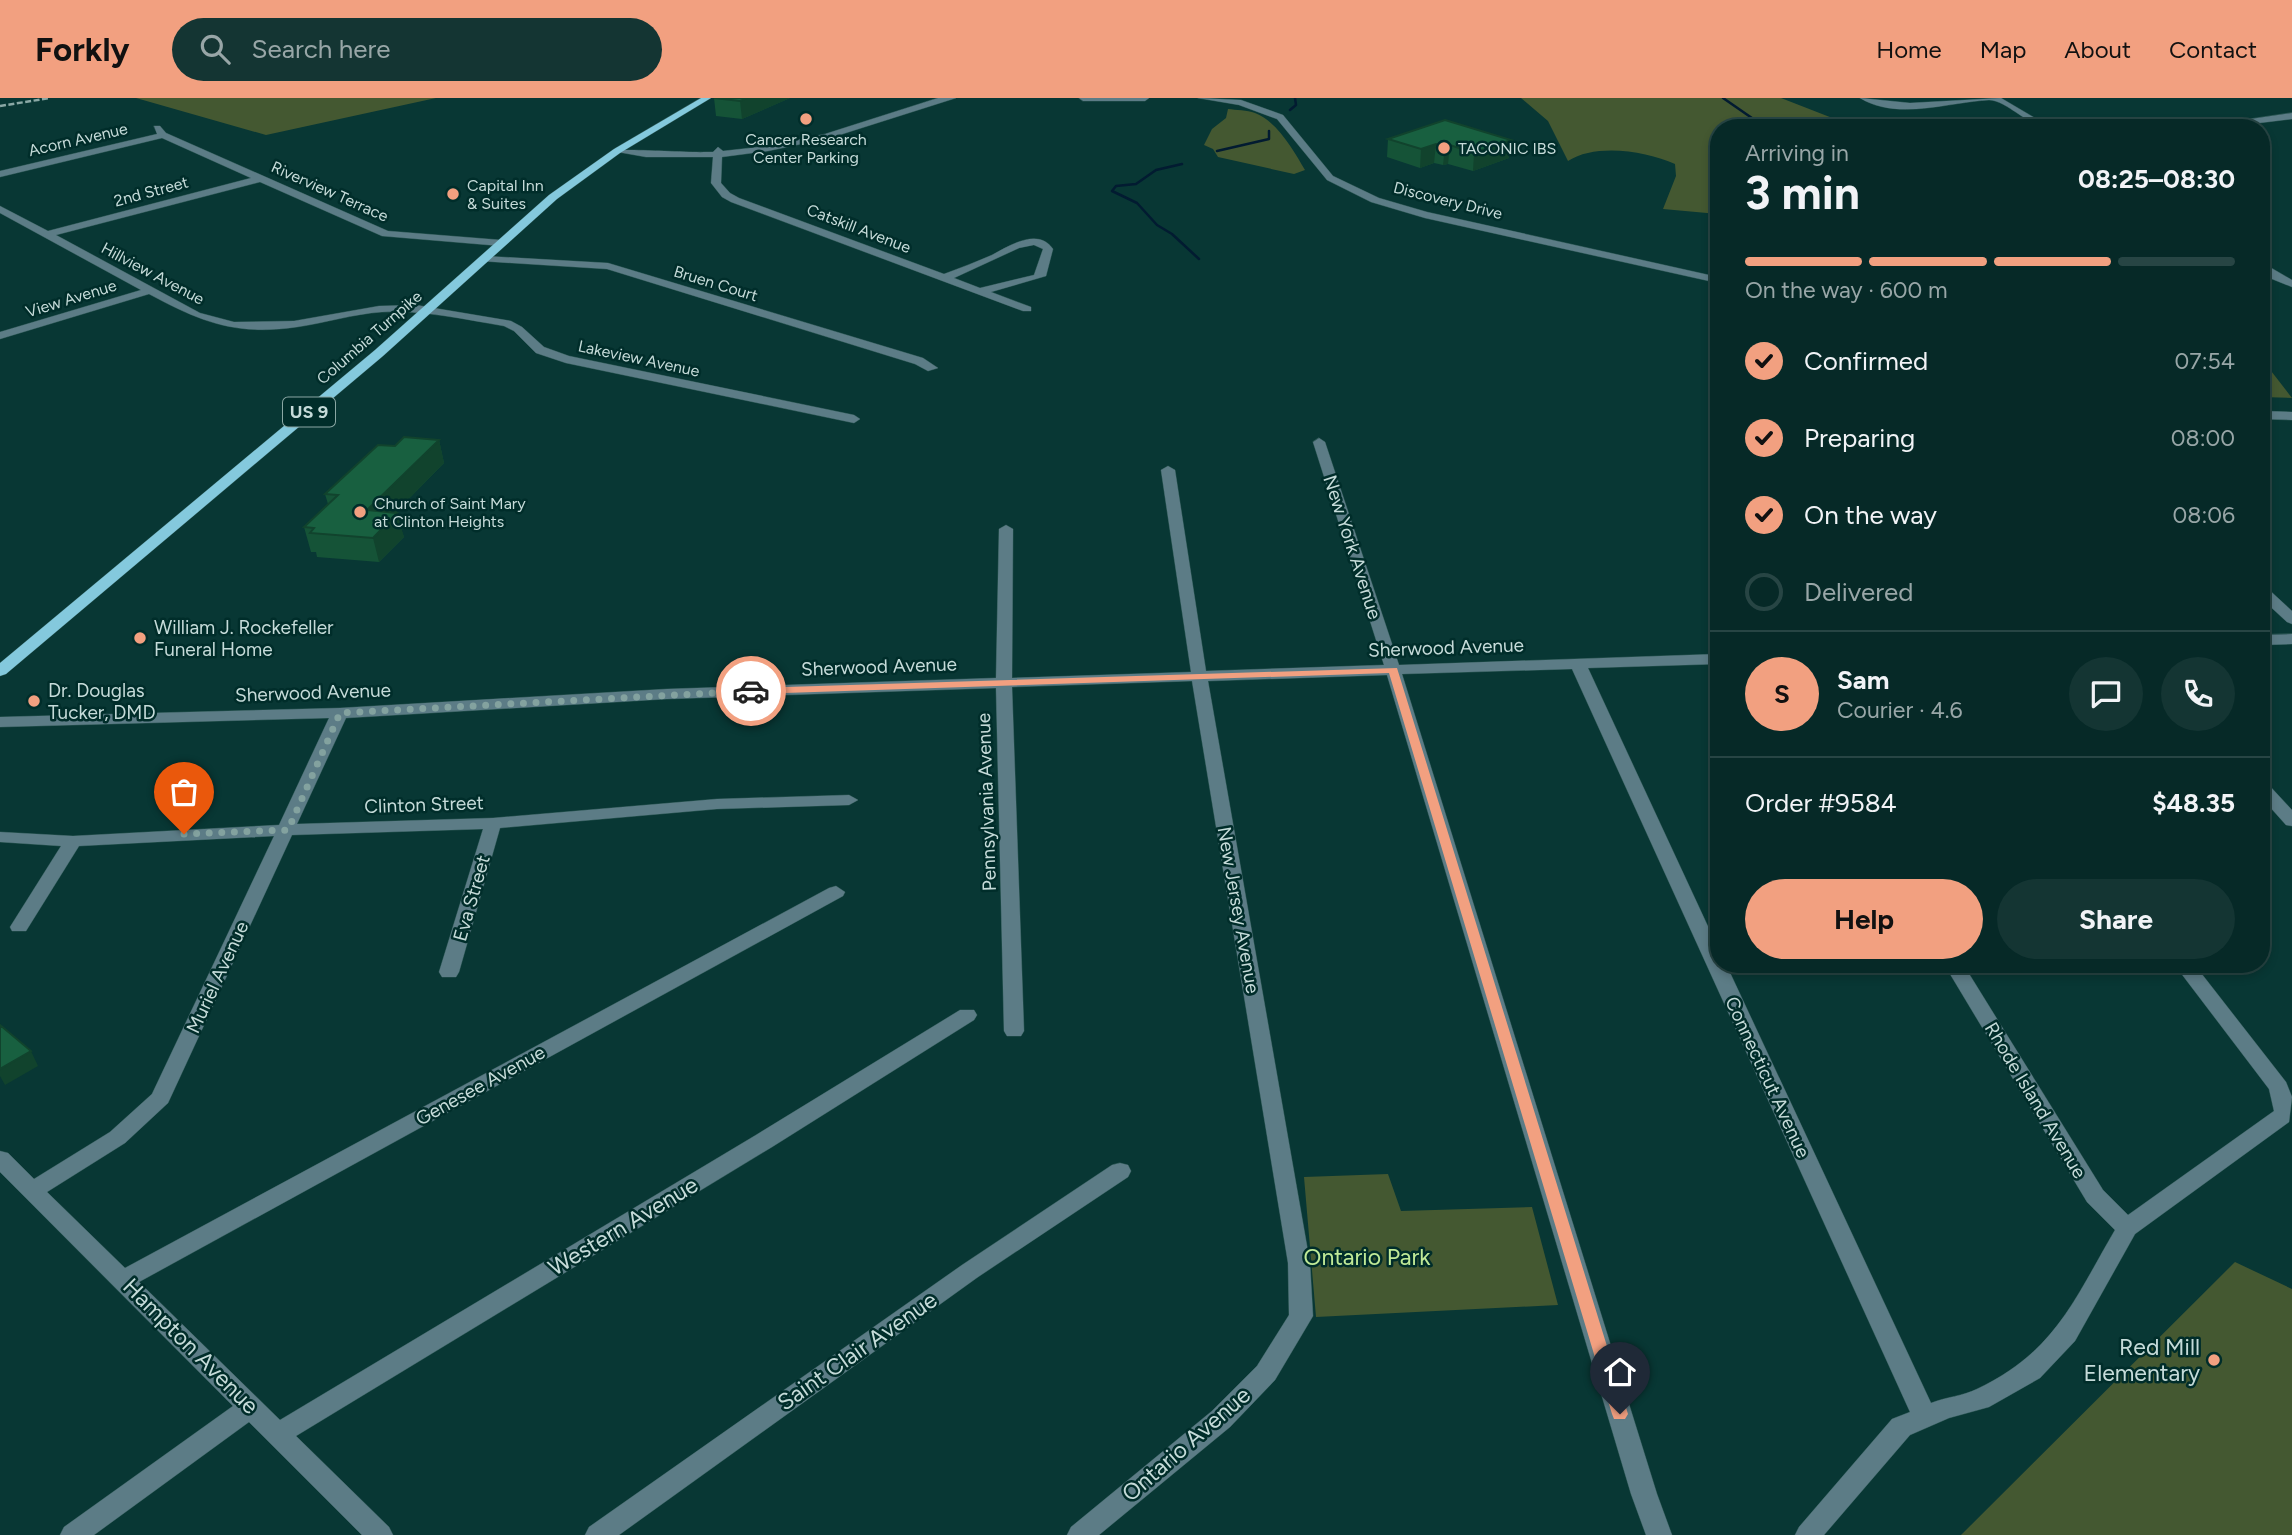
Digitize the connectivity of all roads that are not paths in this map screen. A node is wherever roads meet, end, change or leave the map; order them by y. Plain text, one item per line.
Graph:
1 (707, 98) edge
2 (952, 98) edge
3 (1083, 98) edge
4 (1145, 98) edge
5 (1202, 98) edge
6 (1864, 98) edge
7 (1988, 98) edge
8 (1994, 98) edge
9 (2292, 116) edge
10 (2032, 119) edge
11 (2267, 119) edge
12 (160, 131) joint
13 (617, 151) junction
14 (717, 152) junction
15 (0, 174) edge
16 (262, 178) junction
17 (0, 209) edge
18 (48, 234) junction
19 (501, 243) junction
20 (484, 259) junction
21 (2270, 272) edge
22 (944, 278) junction
23 (1710, 278) edge
24 (2292, 284) edge
25 (150, 290) junction
26 (979, 291) junction
27 (1027, 309) dead end
28 (427, 312) junction
29 (0, 336) edge
30 (932, 368) dead end
31 (2270, 415) edge
32 (2292, 416) edge
33 (854, 419) dead end
34 (1319, 442) dead end
35 (1168, 470) dead end
36 (1006, 529) dead end
37 (2270, 599) edge
38 (2292, 620) edge
39 (2292, 639) edge
40 (2270, 640) edge
41 (1710, 659) edge
42 (1577, 662) junction
43 (1393, 670) junction
44 (0, 671) edge
45 (1199, 676) junction
46 (1004, 682) junction
47 (340, 713) junction
48 (0, 722) edge
49 (2270, 797) edge
50 (849, 800) dead end
51 (2292, 821) edge
52 (493, 823) junction
53 (288, 830) junction
54 (0, 837) edge
55 (73, 841) junction
56 (836, 892) dead end
57 (19, 927) dead end
58 (1710, 951) edge
59 (449, 972) dead end
60 (1720, 973) edge
61 (1959, 973) edge
62 (2190, 973) edge
63 (967, 1015) dead end
64 (1014, 1031) dead end
65 (0, 1159) edge
66 (1120, 1171) dead end
67 (33, 1190) junction
68 (2127, 1228) junction
69 (124, 1279) junction
70 (1284, 1346) joint
71 (251, 1407) junction
72 (1924, 1415) junction
73 (278, 1434) junction
74 (73, 1535) edge
75 (380, 1535) edge
76 (598, 1535) edge
77 (1080, 1535) edge
78 (1659, 1535) edge
79 (1808, 1535) edge

1 - 13 main road, Columbia Turnpike / US 9
2 - 14 street
3 - 4 street
5 - 23 street, Discovery Drive
6 - 7 street
8 - 10 street
9 - 11 street
12 - 15 street, Acorn Avenue
12 - 16 street, Riverview Terrace
13 - 14 street
13 - 19 main road, Columbia Turnpike / US 9
14 - 22 street, Catskill Avenue
16 - 18 street, 2nd Street
16 - 19 street, Riverview Terrace
17 - 18 street, Hillview Avenue
18 - 25 street, Hillview Avenue
19 - 20 main road, Columbia Turnpike / US 9
20 - 28 main road, Columbia Turnpike / US 9
20 - 30 street, Bruen Court
21 - 24 street
22 - 26 street, Catskill Avenue
22 - 26 street
25 - 28 street, Hillview Avenue
25 - 29 street, View Avenue
26 - 27 street, Catskill Avenue
28 - 33 street, Lakeview Avenue
28 - 44 main road, Columbia Turnpike / US 9
31 - 32 street
34 - 43 street, New York Avenue
35 - 45 street, New Jersey Avenue
36 - 46 street, Pennsylvania Avenue
37 - 38 street
39 - 40 street
41 - 42 street, Sherwood Avenue
42 - 43 street, Sherwood Avenue
42 - 58 street, Connecticut Avenue
43 - 45 street, Sherwood Avenue
43 - 78 street, New York Avenue
45 - 46 street, Sherwood Avenue
45 - 70 street, New Jersey Avenue
46 - 47 street, Sherwood Avenue
46 - 64 street, Pennsylvania Avenue
47 - 48 street, Sherwood Avenue
47 - 53 street, Muriel Avenue
49 - 51 street
50 - 52 street, Clinton Street
52 - 53 street, Clinton Street
52 - 59 street, Eva Street
53 - 55 street, Clinton Street
53 - 67 street, Muriel Avenue
54 - 55 street, Clinton Street
55 - 57 street
56 - 69 street, Genesee Avenue
60 - 72 street, Connecticut Avenue
61 - 68 street, Rhode Island Avenue
62 - 68 street
63 - 73 street, Western Avenue
65 - 67 street, Hampton Avenue
66 - 76 street, Saint Clair Avenue
67 - 69 street, Hampton Avenue
68 - 72 street
69 - 71 street, Hampton Avenue
70 - 77 street, Ontario Avenue
71 - 73 street, Hampton Avenue
71 - 74 street
72 - 79 street
73 - 75 street, Hampton Avenue

